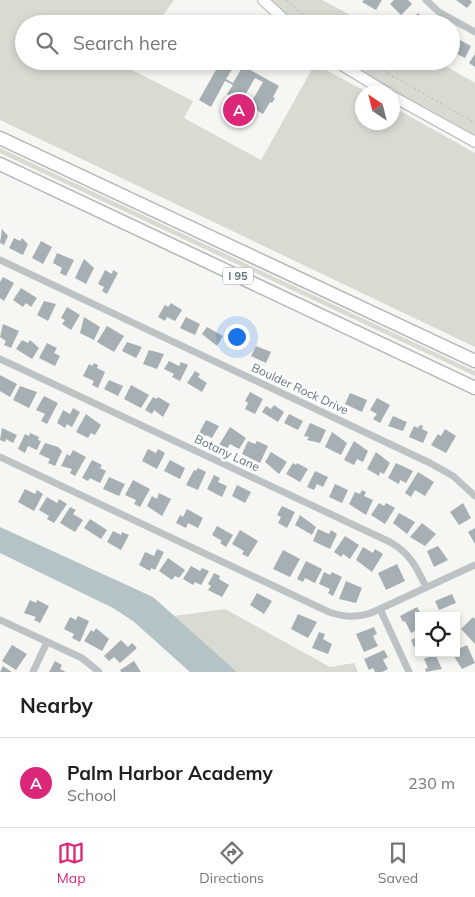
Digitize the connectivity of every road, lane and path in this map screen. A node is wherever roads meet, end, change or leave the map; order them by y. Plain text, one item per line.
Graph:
1 (263, 0) edge
2 (286, 0) edge
3 (426, 0) edge
4 (279, 15) edge
5 (304, 15) edge
6 (444, 15) edge
7 (460, 24) edge
8 (475, 32) edge
9 (350, 70) edge
10 (382, 70) edge
11 (374, 85) edge
12 (400, 100) edge
13 (475, 123) edge
14 (0, 138) edge
15 (475, 142) edge
16 (0, 164) edge
17 (0, 260) edge
18 (0, 359) edge
19 (475, 361) edge
20 (475, 388) edge
21 (0, 457) edge
22 (475, 496) edge
23 (475, 565) edge
24 (426, 587) junction
25 (380, 610) junction
26 (0, 620) edge
27 (47, 642) junction
28 (33, 672) edge
29 (99, 672) edge
30 (409, 672) edge

1 - 4 street
2 - 5 path
3 - 6 street
7 - 8 street
9 - 11 street
10 - 13 path
12 - 15 street
14 - 19 highway, I 95
16 - 20 highway, I 95
17 - 22 street, Boulder Rock Drive
18 - 24 street, Botany Lane
21 - 25 street
23 - 24 street
24 - 25 street
25 - 30 street
26 - 27 street
27 - 28 street
27 - 29 street

